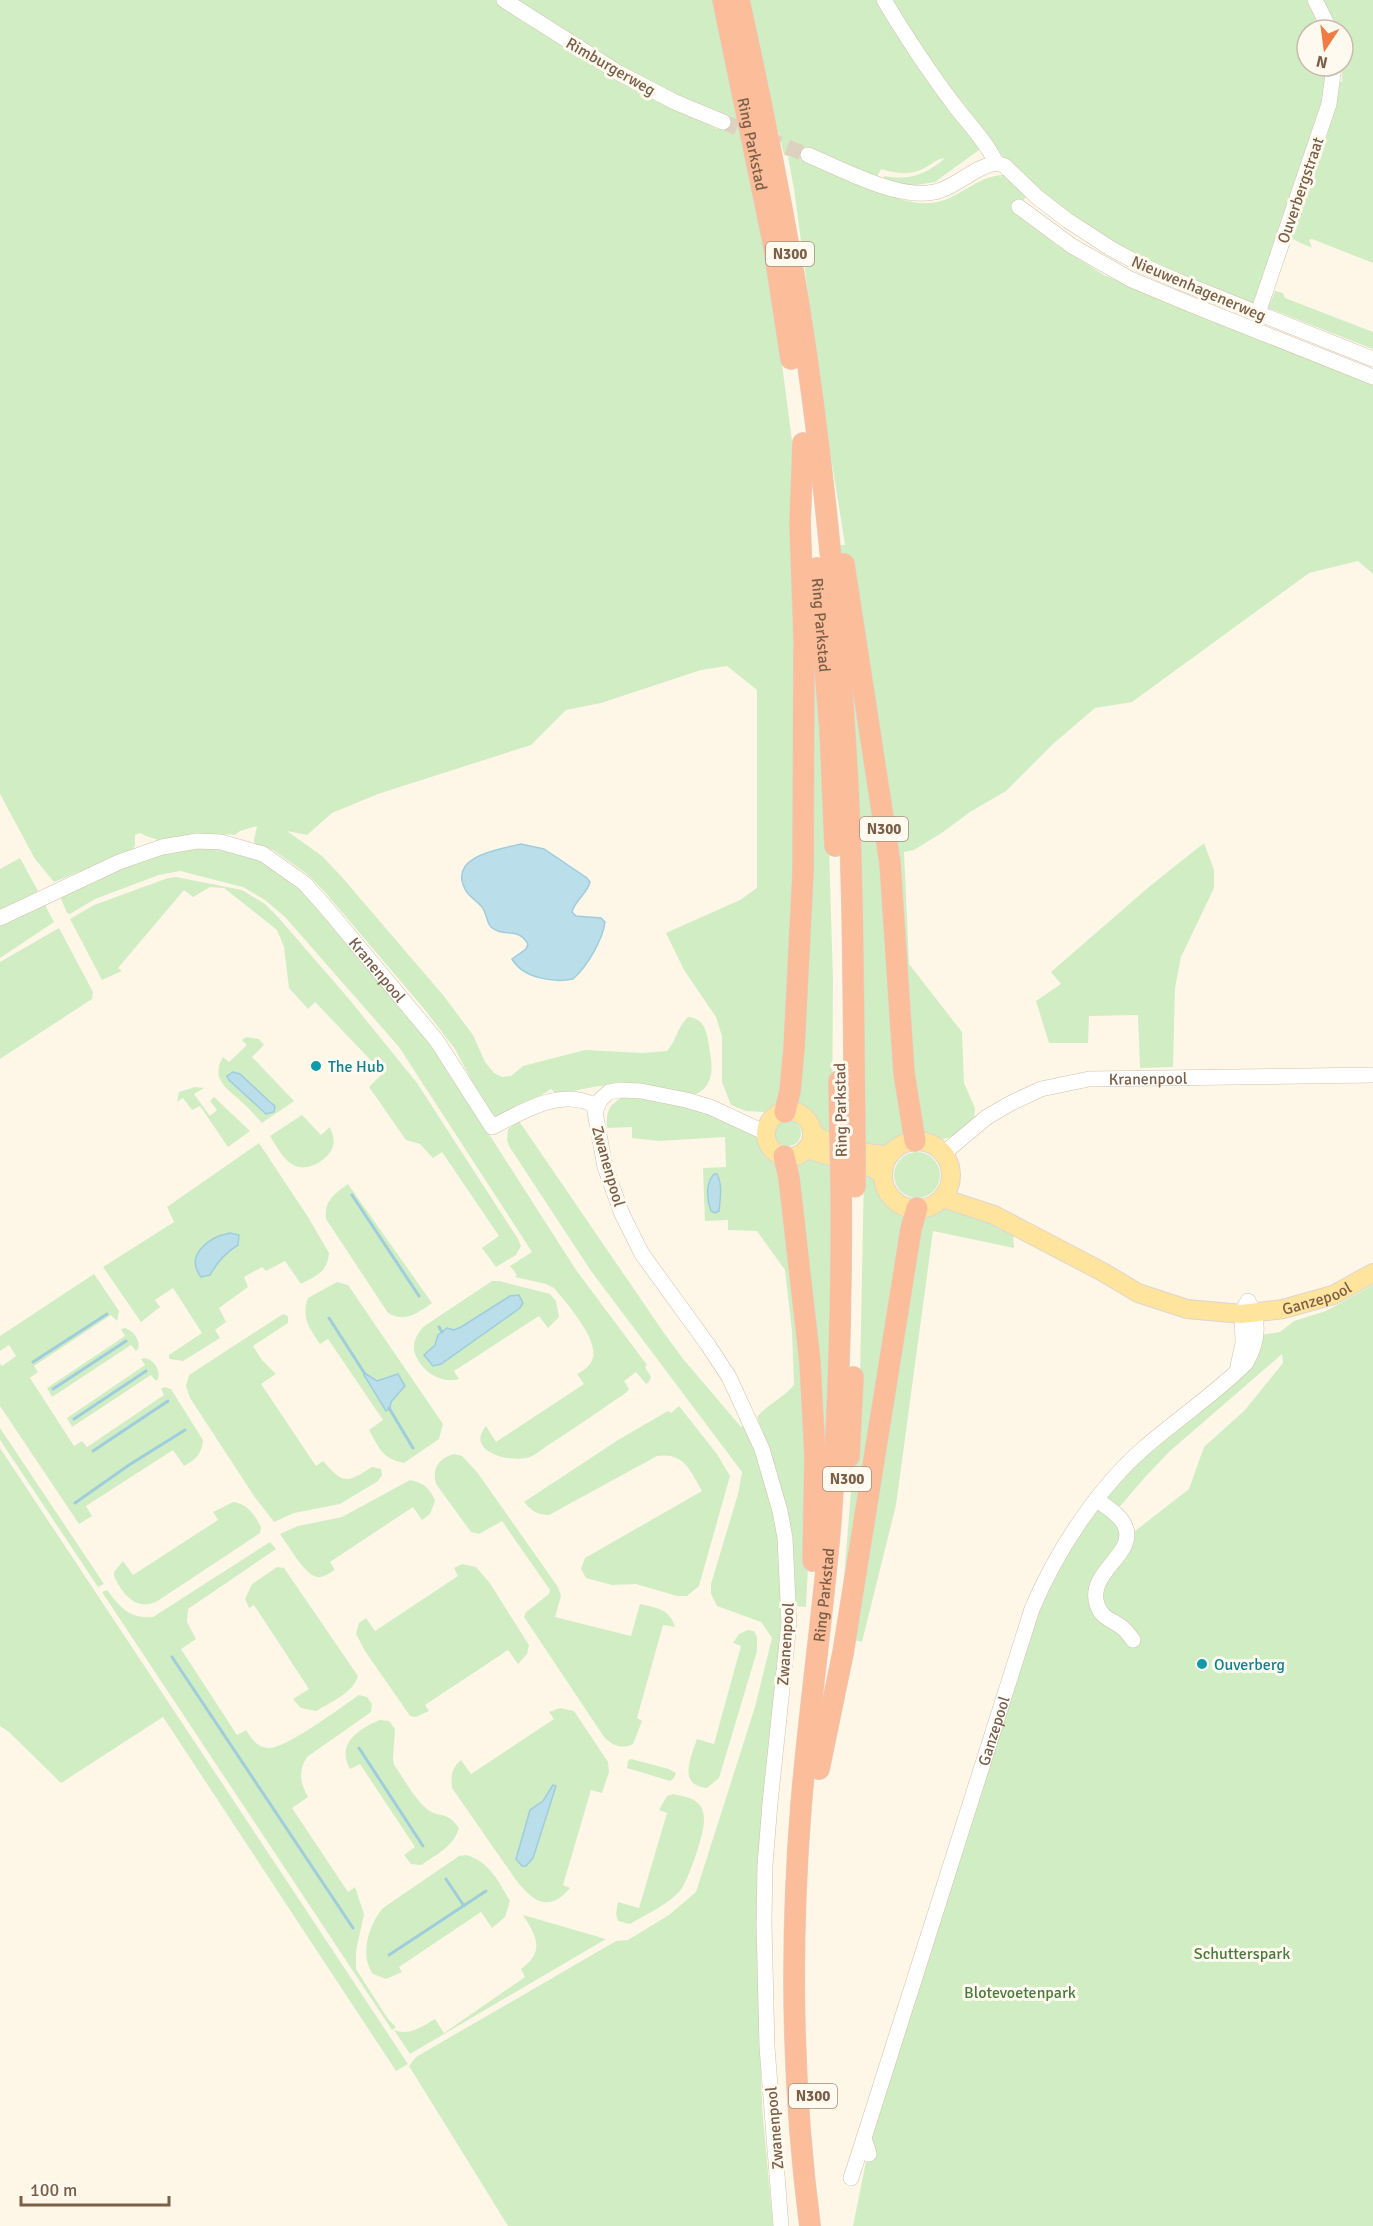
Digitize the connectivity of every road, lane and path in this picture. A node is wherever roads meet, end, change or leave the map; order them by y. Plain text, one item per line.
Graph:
1 (504, 0) edge
2 (723, 0) edge
3 (739, 0) edge
4 (884, 0) edge
5 (1315, 0) edge
6 (1324, 18) edge
7 (1332, 78) edge
8 (723, 122) tunnel mouth
9 (808, 155) tunnel mouth
10 (996, 163) junction
11 (1019, 207) dead end
12 (1258, 313) junction
13 (1373, 359) edge
14 (1373, 377) edge
15 (810, 442) junction
16 (0, 918) edge
17 (1373, 1075) edge
18 (596, 1106) junction
19 (774, 1122) junction
20 (809, 1141) junction
21 (915, 1141) junction
22 (890, 1154) junction
23 (944, 1154) junction
24 (784, 1156) junction
25 (883, 1175) junction
26 (848, 1185) junction
27 (946, 1190) junction
28 (917, 1208) junction
29 (1373, 1258) edge
30 (1373, 1273) edge
31 (1248, 1309) junction
32 (1096, 1499) junction
33 (1133, 1640) dead end
34 (808, 1738) junction
35 (819, 1769) junction
36 (864, 2138) junction
37 (869, 2154) dead end
38 (851, 2178) dead end
39 (781, 2226) edge
40 (810, 2226) edge
41 (824, 2226) edge

1 - 8 street, Rimburgerweg
2 - 15 highway, Ring Parkstad / N300
3 - 15 highway, Ring Parkstad / N300
4 - 10 street, Nieuwenhagenerweg
5 - 6 street
7 - 12 street, Ouverbergstraat
9 - 10 street
10 - 12 street, Nieuwenhagenerweg
11 - 14 street
12 - 13 street, Nieuwenhagenerweg
15 - 19 highway, N300
15 - 21 highway, N300
15 - 26 highway, Ring Parkstad / N300, bridge
16 - 18 street, Kranenpool
17 - 23 street, Kranenpool
18 - 19 street
18 - 39 street, Zwanenpool
19 - 20 main road
19 - 24 main road
20 - 22 main road
20 - 24 main road
20 - 25 main road
21 - 22 main road
21 - 23 main road
22 - 25 main road
23 - 27 main road
24 - 34 highway, N300
25 - 28 main road
26 - 34 highway, Ring Parkstad / N300
26 - 35 highway, Ring Parkstad / N300
27 - 28 main road
27 - 31 main road
28 - 35 highway, N300
29 - 31 main road, Ganzepool
30 - 31 main road, Ganzepool
31 - 32 street, Ganzepool
32 - 33 street
32 - 36 street, Ganzepool
34 - 40 highway, Ring Parkstad / N300
35 - 41 highway, Ring Parkstad / N300
36 - 37 street
36 - 38 street, Ganzepool

